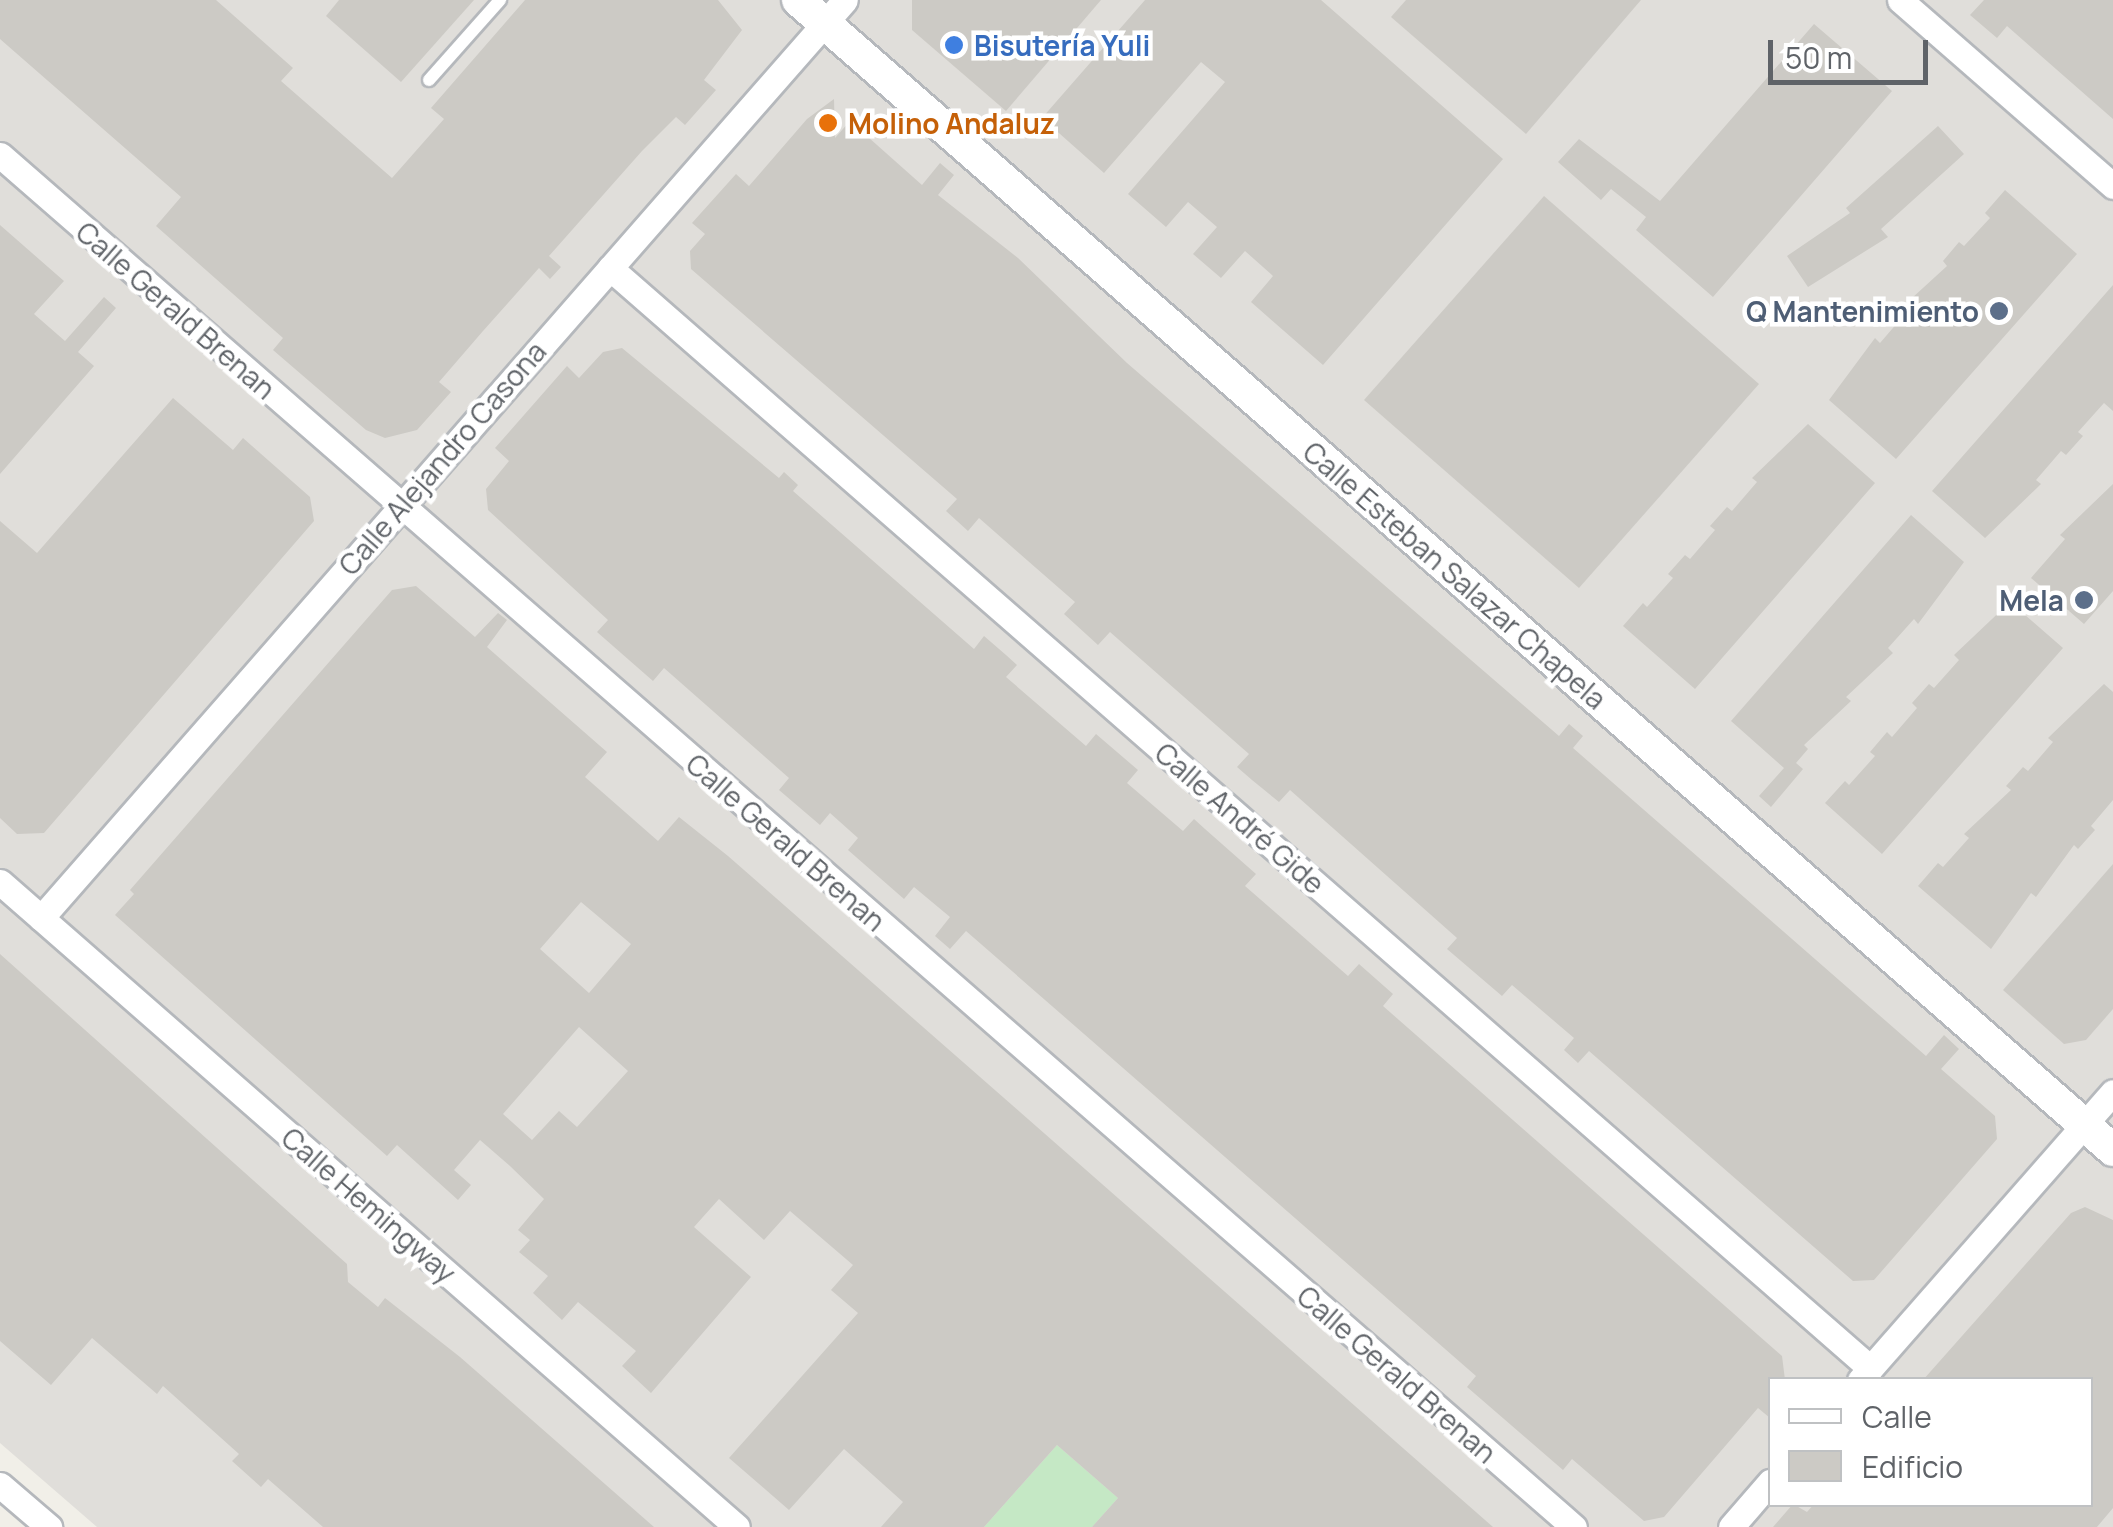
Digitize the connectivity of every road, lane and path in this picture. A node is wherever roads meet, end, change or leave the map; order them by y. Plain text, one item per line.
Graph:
1 (500, 0) edge
2 (798, 0) edge
3 (1900, 0) edge
4 (835, 12) edge
5 (429, 80) dead end
6 (0, 156) edge
7 (2113, 186) edge
8 (610, 268) junction
9 (400, 506) junction
10 (0, 882) edge
11 (41, 918) junction
12 (2113, 1092) edge
13 (2084, 1124) junction
14 (2113, 1150) edge
15 (1865, 1374) edge
16 (1768, 1484) edge
17 (0, 1485) edge
18 (49, 1527) edge
19 (737, 1527) edge
20 (1574, 1527) edge
21 (1731, 1527) edge

1 - 5 lane
2 - 4 street, Calle Esteban Salazar Chapela
3 - 7 street
4 - 8 street, Calle Alejandro Casona
4 - 13 street, Calle Esteban Salazar Chapela
6 - 9 street, Calle Gerald Brenan
8 - 9 street, Calle Alejandro Casona
8 - 15 street, Calle André Gide
9 - 11 street, Calle Alejandro Casona
9 - 20 street, Calle Gerald Brenan
10 - 11 street, Calle Hemingway
11 - 19 street, Calle Hemingway
12 - 13 street
13 - 14 street, Calle Esteban Salazar Chapela
13 - 15 street
16 - 21 street
17 - 18 street

